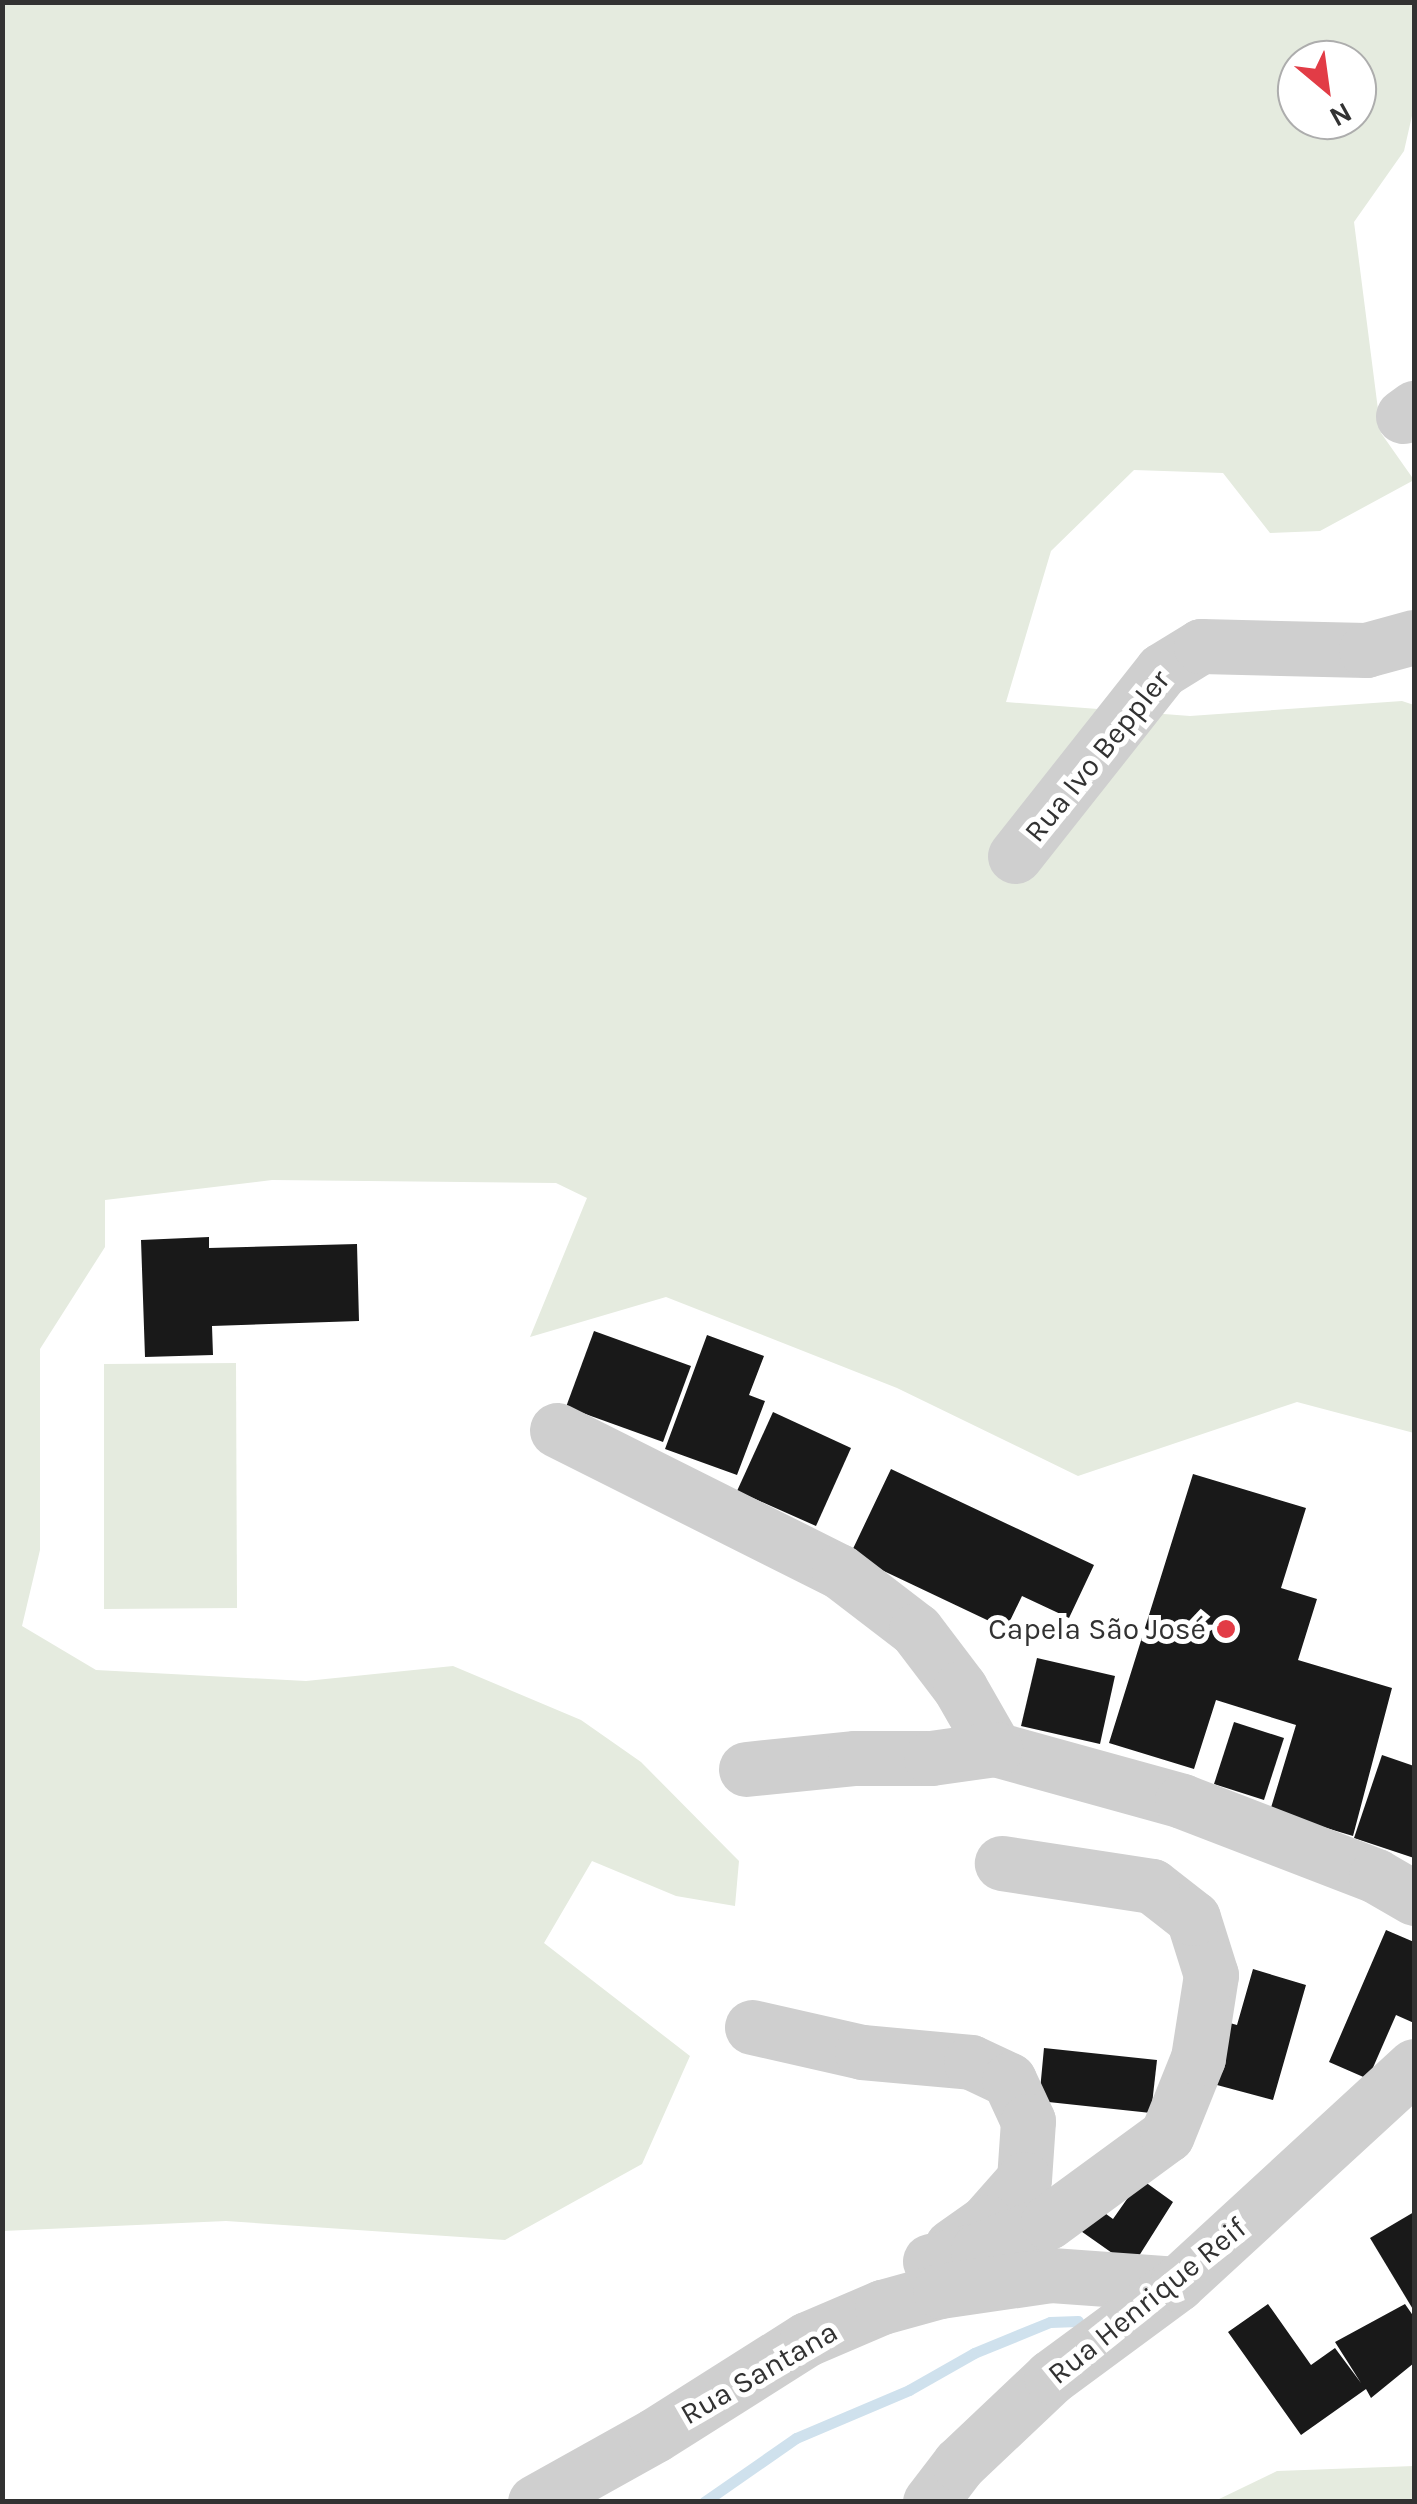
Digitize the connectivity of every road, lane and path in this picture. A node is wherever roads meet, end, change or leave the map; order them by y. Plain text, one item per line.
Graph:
1 (1414, 636) edge
2 (1015, 856) dead end
3 (556, 1430) dead end
4 (995, 1748) junction
5 (746, 1769) dead end
6 (1002, 1863) dead end
7 (1414, 1898) edge
8 (752, 2026) dead end
9 (1414, 2066) edge
10 (930, 2261) junction
11 (1177, 2284) junction
12 (882, 2306) junction
13 (535, 2502) edge
14 (930, 2502) edge

1 - 2 street, Rua Ivo Beppler
3 - 4 street
4 - 5 street
4 - 7 street
6 - 10 street
8 - 10 street
9 - 11 street, Rua Henrique Reif
10 - 12 street
11 - 12 street, Rua Santana
11 - 14 street, Rua Henrique Reif
12 - 13 street, Rua Santana

